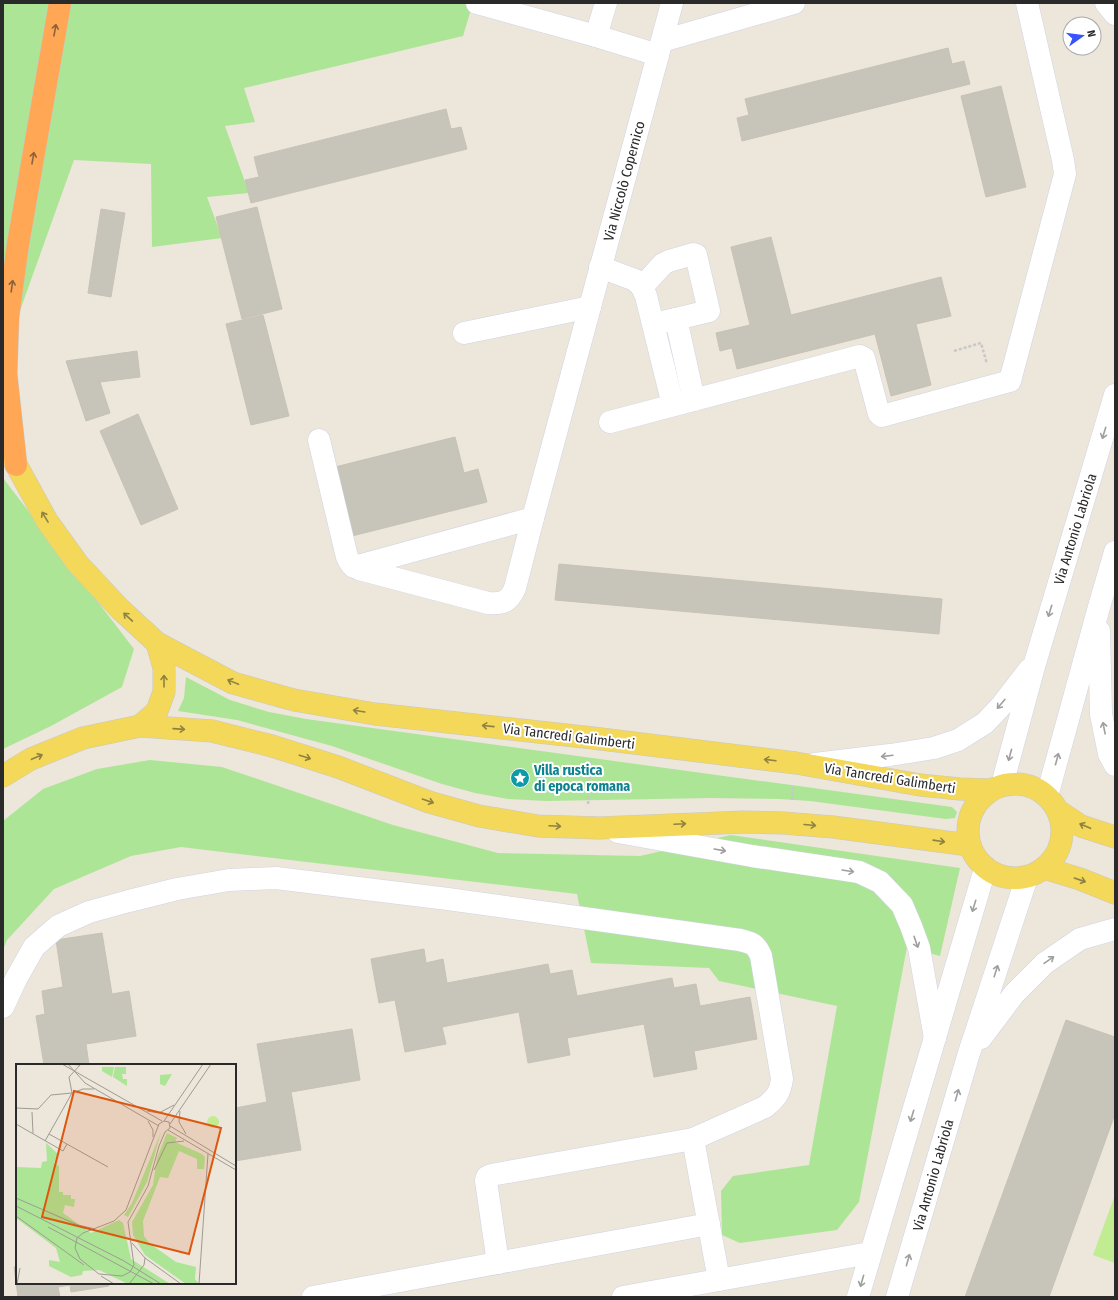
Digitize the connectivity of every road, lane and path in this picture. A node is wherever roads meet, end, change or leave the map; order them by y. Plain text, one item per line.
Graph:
1 (60, 3) edge
2 (478, 3) edge
3 (606, 3) edge
4 (672, 3) edge
5 (794, 3) edge
6 (1027, 3) edge
7 (1106, 3) edge
8 (1115, 14) edge
9 (596, 36) junction
10 (660, 48) junction
11 (600, 268) junction
12 (642, 287) junction
13 (590, 306) junction
14 (676, 319) junction
15 (653, 324) junction
16 (464, 333) dead end
17 (954, 351) dead end
18 (992, 386) junction
19 (1115, 395) edge
20 (694, 400) junction
21 (673, 405) junction
22 (610, 422) dead end
23 (319, 440) dead end
24 (3, 442) edge
25 (16, 465) junction
26 (533, 518) junction
27 (1115, 552) edge
28 (354, 567) junction
29 (1099, 607) junction
30 (157, 643) junction
31 (1035, 663) junction
32 (140, 726) junction
33 (591, 758) dead end
34 (809, 765) junction
35 (1115, 765) edge
36 (3, 776) edge
37 (793, 786) dead end
38 (997, 787) junction
39 (792, 802) dead end
40 (1052, 803) junction
41 (588, 805) dead end
42 (599, 828) junction
43 (1115, 837) edge
44 (969, 845) junction
45 (985, 869) junction
46 (1035, 873) junction
47 (1115, 893) edge
48 (1115, 929) edge
49 (3, 1007) edge
50 (935, 1038) junction
51 (969, 1053) junction
52 (693, 1139) junction
53 (709, 1224) junction
54 (870, 1253) junction
55 (498, 1263) junction
56 (719, 1280) junction
57 (313, 1297) edge
58 (623, 1297) edge
59 (858, 1297) edge
60 (897, 1297) edge

25 -> 1 highway
2 - 9 street
3 - 9 street
4 - 10 street, Via Niccolò Copernico
5 - 10 street
6 - 18 street
7 - 8 street
9 - 10 street
10 - 11 street, Via Niccolò Copernico
11 - 12 street
11 - 13 street, Via Niccolò Copernico
12 - 14 street
12 - 15 street
13 - 16 street
13 - 26 street, Via Niccolò Copernico
14 - 15 street
14 - 20 street
15 - 21 street
17 - 18 path
18 - 20 street
19 -> 31 street, Via Antonio Labriola
20 - 21 street
21 - 22 street
23 - 28 street
24 - 25 main road, Via Tancredi Galimberti
30 -> 25 main road, Via Tancredi Galimberti
26 - 28 street
26 - 28 street, Via Niccolò Copernico
27 - 29 street
35 -> 29 street
40 -> 29 street
32 -> 30 main road
34 -> 30 main road, Via Tancredi Galimberti
31 -> 34 street, Via Antonio Labriola
31 -> 38 street, Via Antonio Labriola
36 -> 32 main road
32 -> 42 main road
33 - 41 path
34 - 38 main road, Via Tancredi Galimberti
37 - 39 path
38 - 40 main road
38 - 44 main road
43 -> 40 main road
40 - 46 main road
42 -> 44 main road
42 -> 50 street
44 - 45 main road
45 - 46 main road
45 -> 50 street
46 -> 47 main road
51 -> 46 street, Via Antonio Labriola
51 -> 48 street, Via Antonio Labriola
49 - 52 street
50 -> 54 street
60 -> 51 street, Via Antonio Labriola
52 - 53 street
52 - 55 street
53 - 55 street
53 - 56 street
54 - 56 street
54 -> 59 street
55 - 57 street
56 - 58 street

